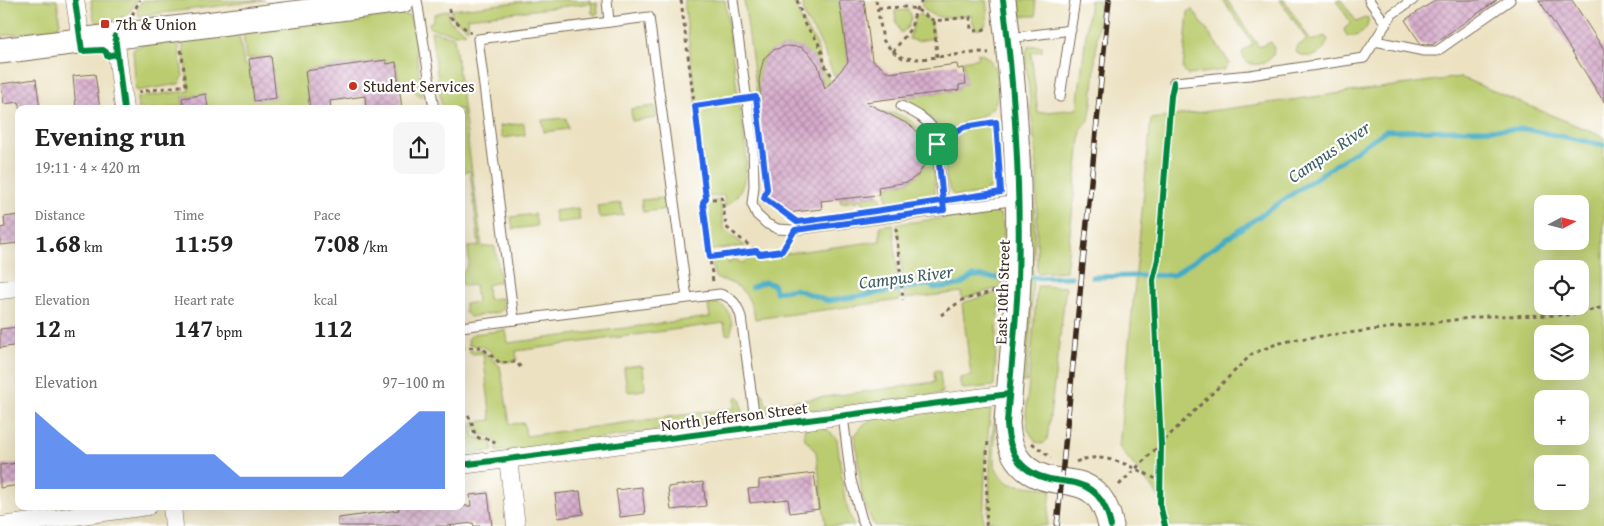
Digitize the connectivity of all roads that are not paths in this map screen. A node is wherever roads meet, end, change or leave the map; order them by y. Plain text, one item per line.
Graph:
1 (76, 0) edge
2 (402, 0) edge
3 (417, 0) edge
4 (607, 0) edge
5 (733, 0) edge
6 (1003, 0) edge
7 (1075, 0) edge
8 (1369, 0) edge
9 (1413, 0) edge
10 (1510, 0) edge
11 (609, 22) junction
12 (1386, 24) junction
13 (1071, 30) junction
14 (115, 36) junction
15 (997, 39) junction
16 (81, 40) junction
17 (1375, 41) junction
18 (0, 50) edge
19 (1174, 82) dead end
20 (1060, 97) dead end
21 (124, 105) edge
22 (433, 105) edge
23 (901, 106) dead end
24 (1018, 200) junction
25 (944, 210) junction
26 (15, 288) edge
27 (0, 290) edge
28 (687, 298) junction
29 (514, 320) junction
30 (465, 326) edge
31 (1009, 394) junction
32 (843, 416) junction
33 (756, 426) junction
34 (501, 460) junction
35 (465, 465) edge
36 (119, 510) edge
37 (172, 510) edge
38 (2, 526) edge
39 (174, 526) edge
40 (516, 526) edge
41 (865, 526) edge
42 (1111, 526) edge

1 - 16 street
2 - 14 street
3 - 22 lane
4 - 11 lane
5 - 25 lane
6 - 15 street, East 10th Street
7 - 13 lane
8 - 12 lane
9 - 12 lane
10 - 17 lane
11 - 28 lane
11 - 29 lane
12 - 17 lane
13 - 15 lane
13 - 20 lane
14 - 16 street
14 - 21 street
15 - 24 street, East 10th Street
16 - 18 street
17 - 19 lane
23 - 25 lane
24 - 25 lane
24 - 31 street, East 10th Street
26 - 27 street
28 - 29 lane
28 - 33 lane
29 - 30 lane
31 - 32 street, North Jefferson Street
31 - 42 street, East 10th Street
32 - 33 street, North Jefferson Street
32 - 41 lane
33 - 34 street, North Jefferson Street
34 - 35 street, North Jefferson Street
34 - 40 street
36 - 38 street
37 - 39 street

